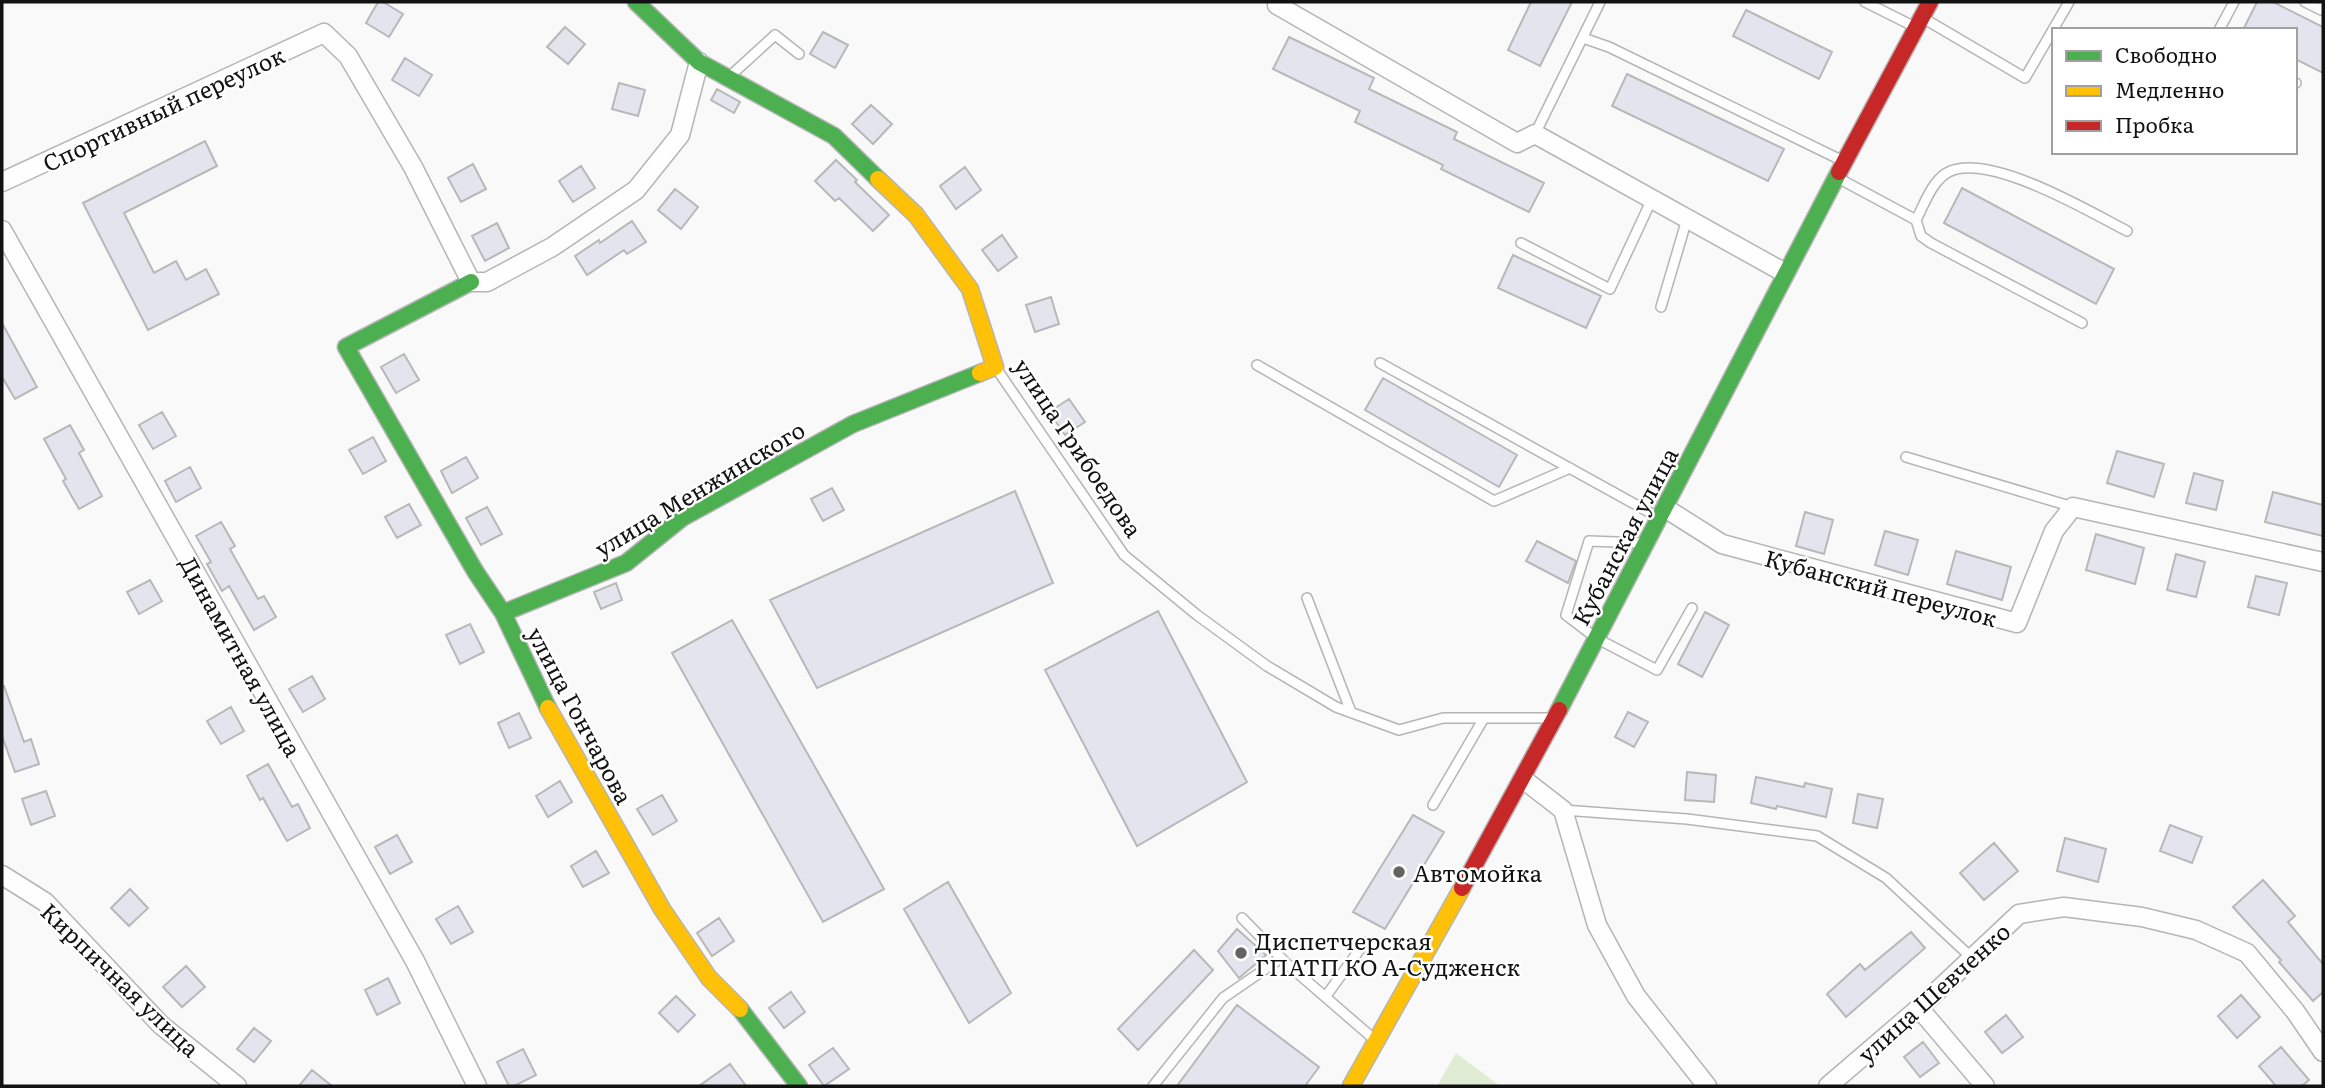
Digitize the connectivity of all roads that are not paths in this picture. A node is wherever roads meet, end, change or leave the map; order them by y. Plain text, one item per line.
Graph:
1 (636, 2) edge
2 (1277, 2) edge
3 (1600, 2) edge
4 (1865, 2) edge
5 (1930, 2) edge
6 (2069, 2) edge
7 (2234, 2) edge
8 (2305, 2) edge
9 (2323, 5) edge
10 (1919, 22) junction
11 (2054, 28) edge
12 (2220, 28) edge
13 (2052, 31) edge
14 (1583, 38) junction
15 (800, 54) dead end
16 (699, 62) junction
17 (727, 78) junction
18 (1535, 134) junction
19 (1844, 162) junction
20 (1836, 177) junction
21 (2, 182) edge
22 (1652, 199) junction
23 (1687, 219) junction
24 (1916, 220) junction
25 (2, 230) edge
26 (2127, 231) dead end
27 (1521, 243) dead end
28 (1785, 273) junction
29 (471, 282) junction
30 (1661, 307) dead end
31 (2082, 323) dead end
32 (1380, 363) dead end
33 (1257, 365) dead end
34 (995, 367) junction
35 (1906, 457) dead end
36 (1570, 468) junction
37 (2073, 507) junction
38 (1662, 513) junction
39 (1646, 544) junction
40 (2323, 562) edge
41 (1307, 598) dead end
42 (1692, 608) dead end
43 (502, 613) junction
44 (1597, 638) junction
45 (1351, 712) junction
46 (1485, 718) junction
47 (1555, 718) junction
48 (1522, 779) junction
49 (1433, 805) dead end
50 (1563, 810) junction
51 (2, 875) edge
52 (1242, 918) dead end
53 (1365, 942) dead end
54 (1281, 958) junction
55 (1972, 958) junction
56 (1326, 996) junction
57 (1919, 1008) junction
58 (1377, 1041) junction
59 (2323, 1052) edge
60 (237, 1086) edge
61 (477, 1086) edge
62 (799, 1086) edge
63 (1153, 1086) edge
64 (1351, 1086) edge
65 (1707, 1086) edge
66 (1829, 1086) edge
67 (1985, 1086) edge

1 - 16 street, улица Грибоедова
2 - 18 street
3 - 14 lane
4 - 10 lane
5 - 10 street, Кубанская улица
6 - 11 lane
7 - 12 lane
8 - 9 lane
10 - 13 lane
10 - 19 street, Кубанская улица
14 - 18 lane
14 - 19 lane
15 - 17 lane
16 - 17 street, улица Грибоедова
16 - 29 street
17 - 34 street, улица Грибоедова
18 - 22 street
19 - 20 street, Кубанская улица
20 - 24 lane
20 - 28 street, Кубанская улица
21 - 29 street, Спортивный переулок
22 - 23 street
22 - 27 lane
23 - 28 street
23 - 30 lane
24 - 26 lane
24 - 31 lane
25 - 61 street, Динамитная улица
28 - 38 street, Кубанская улица
29 - 43 street, улица Гончарова
32 - 36 lane
33 - 36 lane
34 - 43 street, улица Менжинского
34 - 45 lane, улица Грибоедова
35 - 37 lane
36 - 38 lane
37 - 38 street, Кубанский переулок
37 - 40 street
38 - 39 street, Кубанская улица
39 - 44 street, Кубанская улица
39 - 44 lane
41 - 45 lane
42 - 44 lane
43 - 62 street, улица Гончарова
44 - 47 street, Кубанская улица
45 - 46 lane, улица Грибоедова
46 - 47 lane, улица Грибоедова
46 - 49 lane
47 - 48 street, Кубанская улица
48 - 50 street
48 - 58 street, Кубанская улица
50 - 55 lane
50 - 65 street
51 - 60 street, Кирпичная улица
52 - 54 lane
53 - 56 lane
54 - 56 lane
54 - 63 lane
55 - 57 street, улица Шевченко
55 - 59 street, улица Шевченко
56 - 58 lane
57 - 66 street, улица Шевченко
57 - 67 street
58 - 64 street, Кубанская улица

